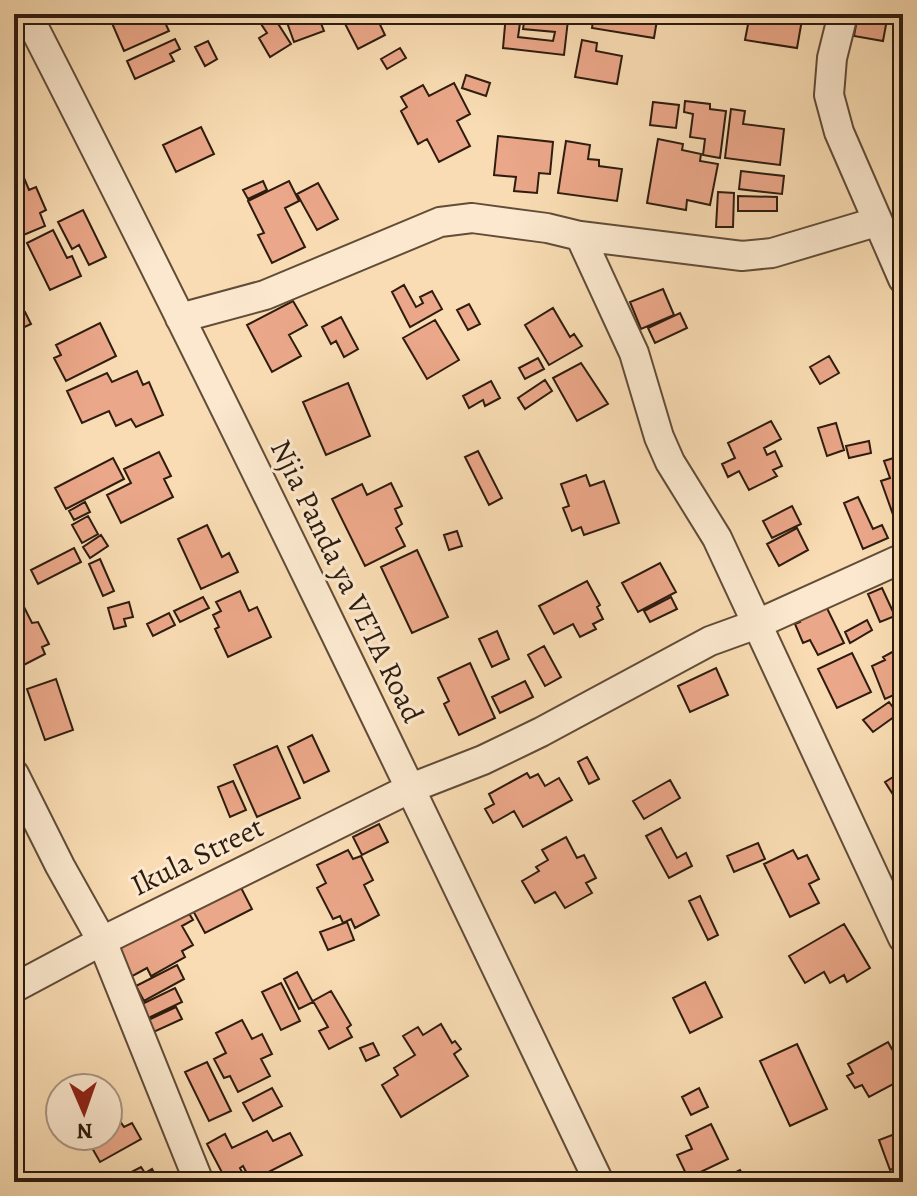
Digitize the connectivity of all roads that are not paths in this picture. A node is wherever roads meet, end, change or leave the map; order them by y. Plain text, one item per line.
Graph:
1 (28, 14) edge
2 (843, 14) edge
3 (14, 22) edge
4 (876, 222) junction
5 (580, 236) junction
6 (903, 279) edge
7 (180, 318) junction
8 (903, 558) edge
9 (757, 624) junction
10 (14, 774) edge
11 (411, 788) junction
12 (903, 938) edge
13 (102, 941) junction
14 (14, 988) edge
15 (199, 1182) edge
16 (599, 1182) edge

1 - 3 street
1 - 7 street, Njia Panda ya VETA Road
2 - 4 street
4 - 5 street
4 - 6 street
5 - 7 street
5 - 9 street
7 - 11 street, Njia Panda ya VETA Road
8 - 9 street, Ikula Street
9 - 11 street, Ikula Street
9 - 12 street
10 - 13 street
11 - 13 street, Ikula Street
11 - 16 street, Njia Panda ya VETA Road
13 - 14 street, Ikula Street
13 - 15 street

